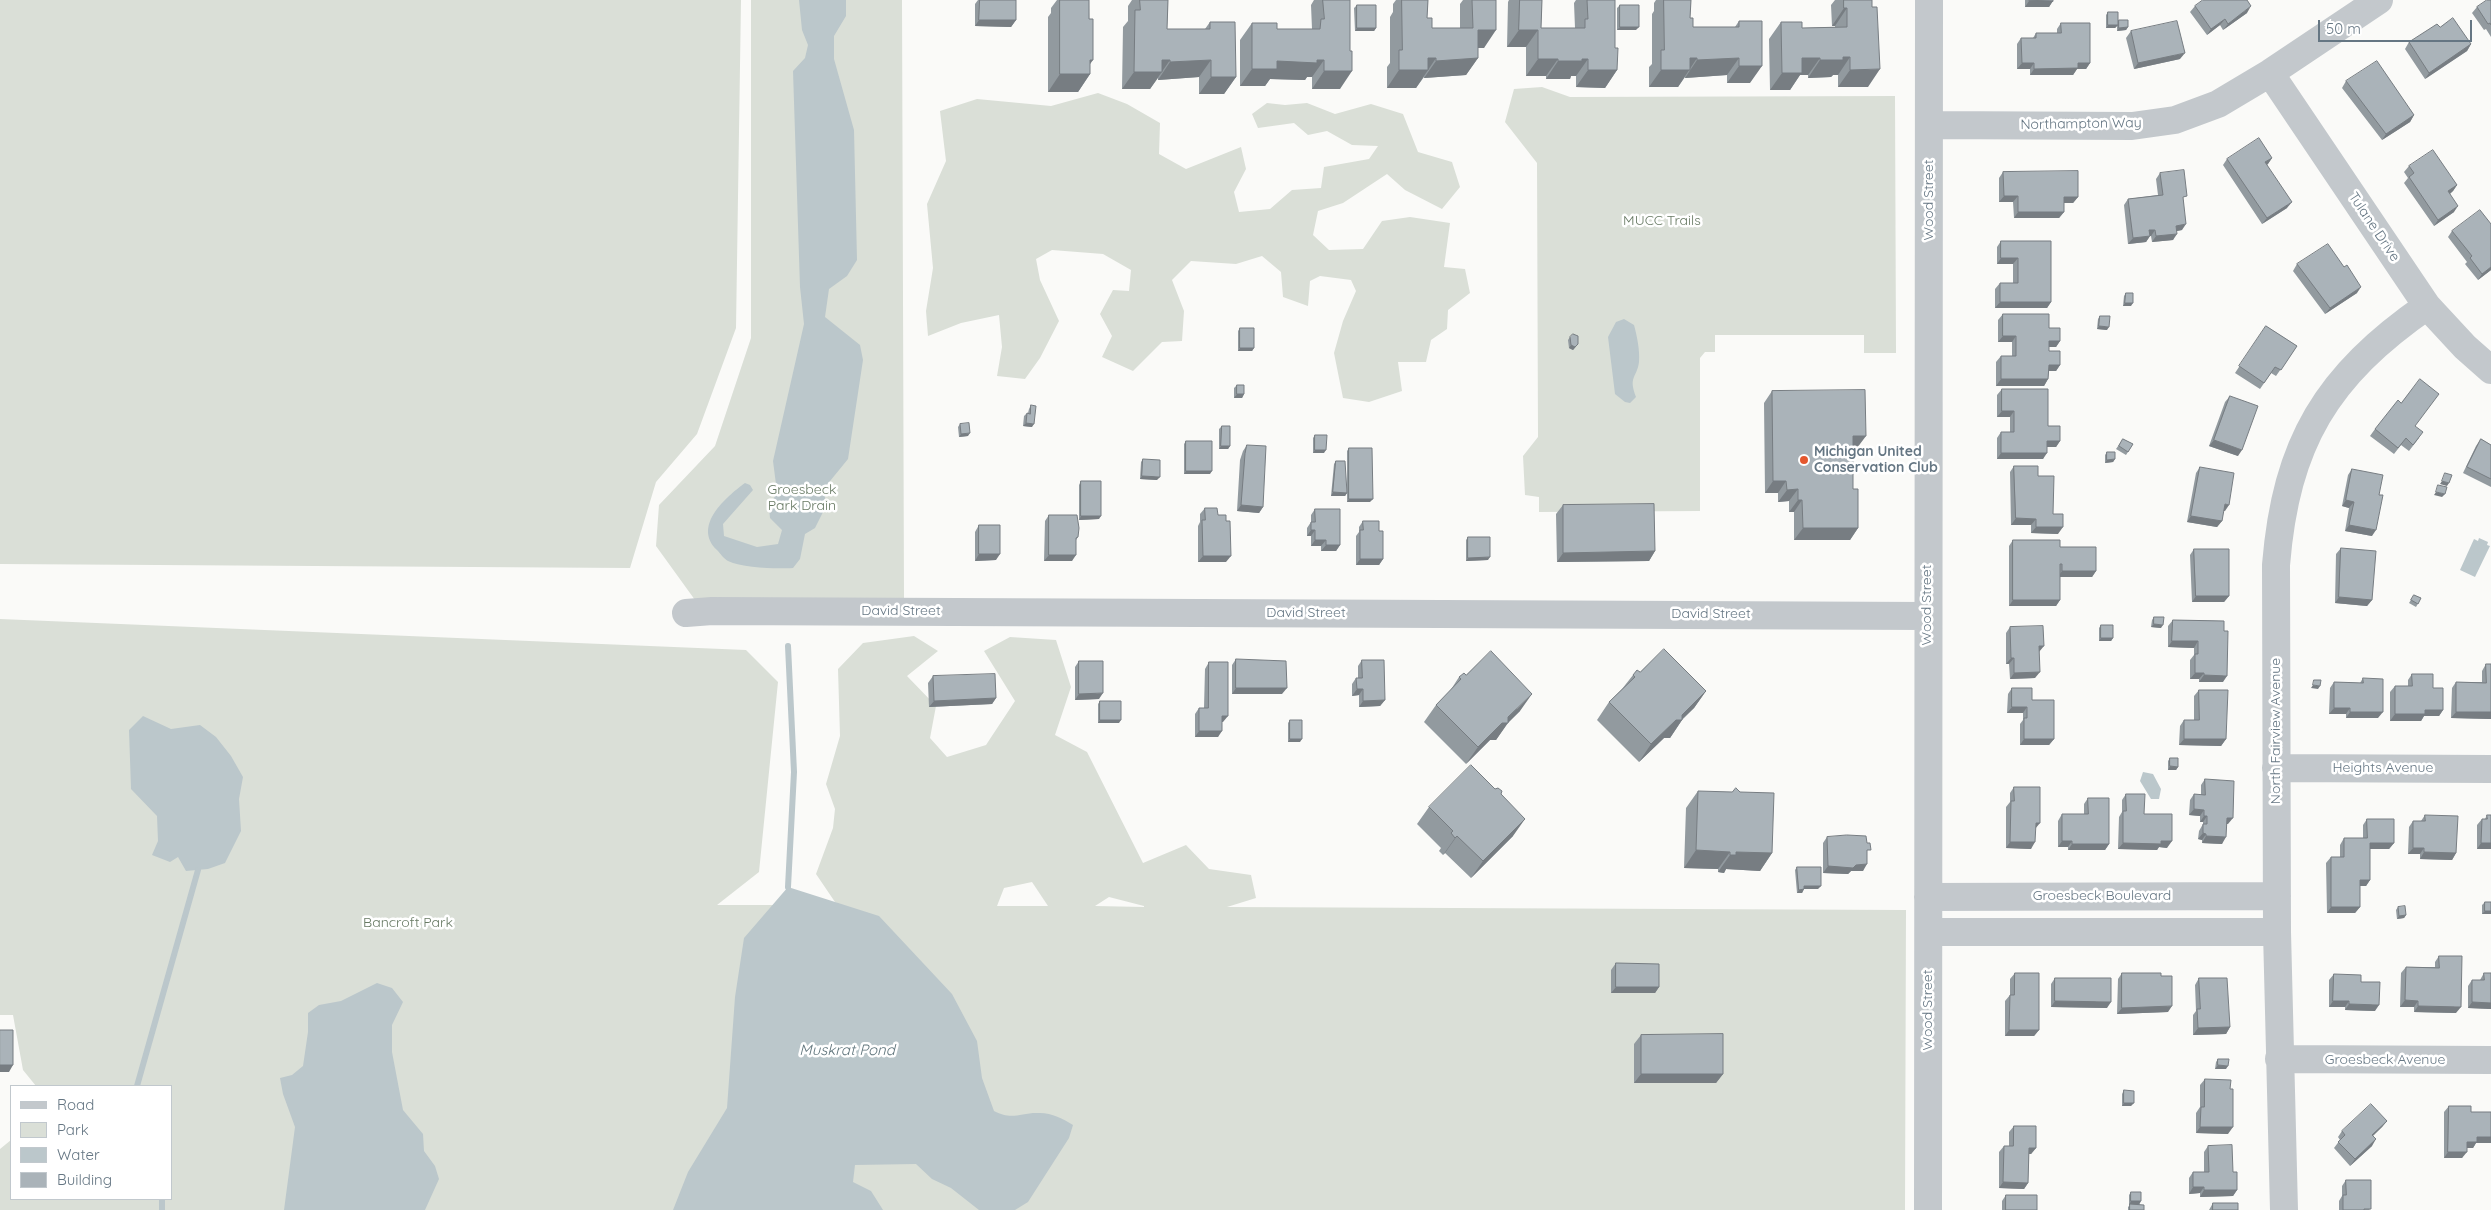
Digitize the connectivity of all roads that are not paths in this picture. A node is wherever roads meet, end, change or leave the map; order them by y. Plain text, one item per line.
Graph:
1 (1928, 0) edge
2 (2379, 0) edge
3 (2270, 72) junction
4 (1930, 125) junction
5 (2427, 306) junction
6 (2491, 370) edge
7 (686, 613) dead end
8 (1927, 616) junction
9 (2276, 768) junction
10 (2491, 769) edge
11 (2276, 896) junction
12 (1928, 897) junction
13 (1929, 932) junction
14 (2277, 932) junction
15 (2279, 1059) junction
16 (2491, 1060) edge
17 (1928, 1210) edge
18 (2284, 1210) edge

1 - 4 street, Wood Street
2 - 3 street, Northampton Way
3 - 4 street, Northampton Way
3 - 5 street, Tulane Drive
4 - 8 street, Wood Street
5 - 6 street, Tulane Drive
5 - 9 street, North Fairview Avenue
7 - 8 street, David Street
8 - 12 street, Wood Street
9 - 10 street, Heights Avenue
9 - 11 street, North Fairview Avenue
11 - 12 street, Groesbeck Boulevard
11 - 14 street, North Fairview Avenue
12 - 13 street, Wood Street
13 - 14 street
13 - 17 street, Wood Street
14 - 15 street, North Fairview Avenue
15 - 16 street, Groesbeck Avenue
15 - 18 street, North Fairview Avenue

